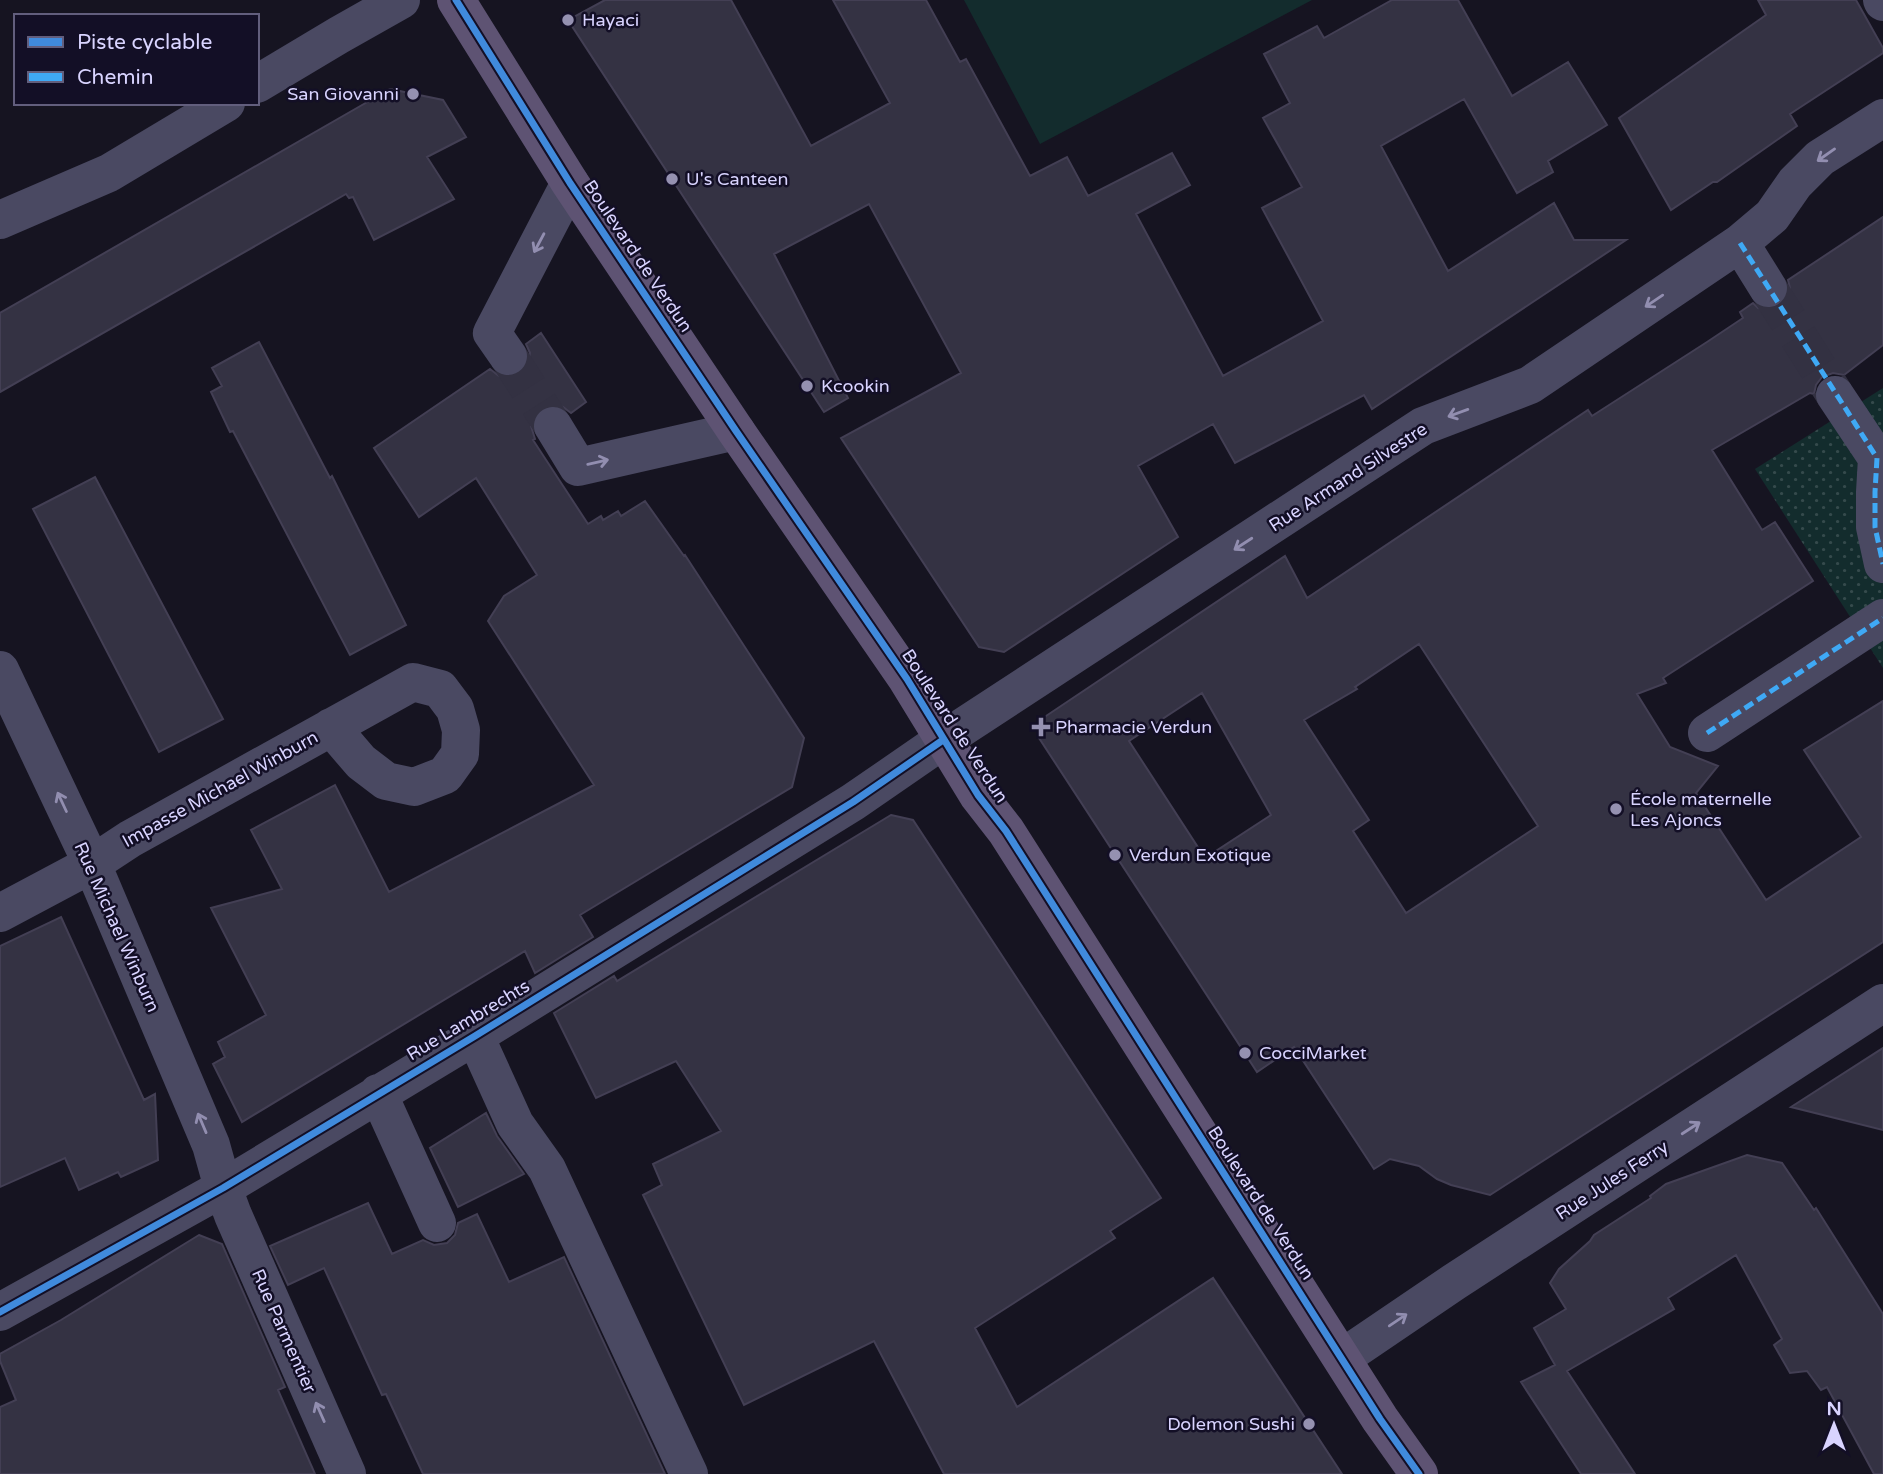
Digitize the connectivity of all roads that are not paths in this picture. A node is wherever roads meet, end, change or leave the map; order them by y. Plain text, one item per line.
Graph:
1 (401, 0) edge
2 (456, 0) edge
3 (259, 84) edge
4 (223, 105) edge
5 (1883, 118) edge
6 (570, 183) junction
7 (0, 219) edge
8 (1740, 243) junction
9 (1768, 288) tunnel mouth
10 (508, 356) tunnel mouth
11 (1835, 394) tunnel mouth
12 (553, 426) tunnel mouth
13 (736, 431) junction
14 (1883, 564) edge
15 (1883, 618) edge
16 (0, 670) edge
17 (331, 727) dead end
18 (1707, 733) dead end
19 (943, 740) junction
20 (92, 864) junction
21 (0, 913) edge
22 (1883, 1003) edge
23 (475, 1036) junction
24 (378, 1093) junction
25 (223, 1188) junction
26 (437, 1223) dead end
27 (0, 1312) edge
28 (1342, 1358) junction
29 (347, 1474) edge
30 (689, 1474) edge
31 (1419, 1474) edge

1 - 3 street
2 - 6 main road, Boulevard de Verdun
4 - 7 street
5 -> 8 street, Rue Armand Silvestre
6 -> 10 street
6 - 13 main road, Boulevard de Verdun
8 - 9 street
8 -> 19 street, Rue Armand Silvestre
11 - 14 street
12 -> 13 street
13 - 19 main road, Boulevard de Verdun
15 - 18 street
20 -> 16 street, Rue Michael Winburn
17 - 20 street, Impasse Michael Winburn
19 - 23 street, Rue Lambrechts
19 - 28 main road, Boulevard de Verdun
20 - 21 street, Impasse Michael Winburn
25 -> 20 street, Rue Michael Winburn
28 -> 22 street, Rue Jules Ferry
23 - 24 street, Rue Lambrechts
23 - 30 street
24 - 25 street, Rue Lambrechts
24 - 26 street
25 - 27 street, Rue Lambrechts
29 -> 25 street, Rue Parmentier
28 - 31 main road, Boulevard de Verdun

